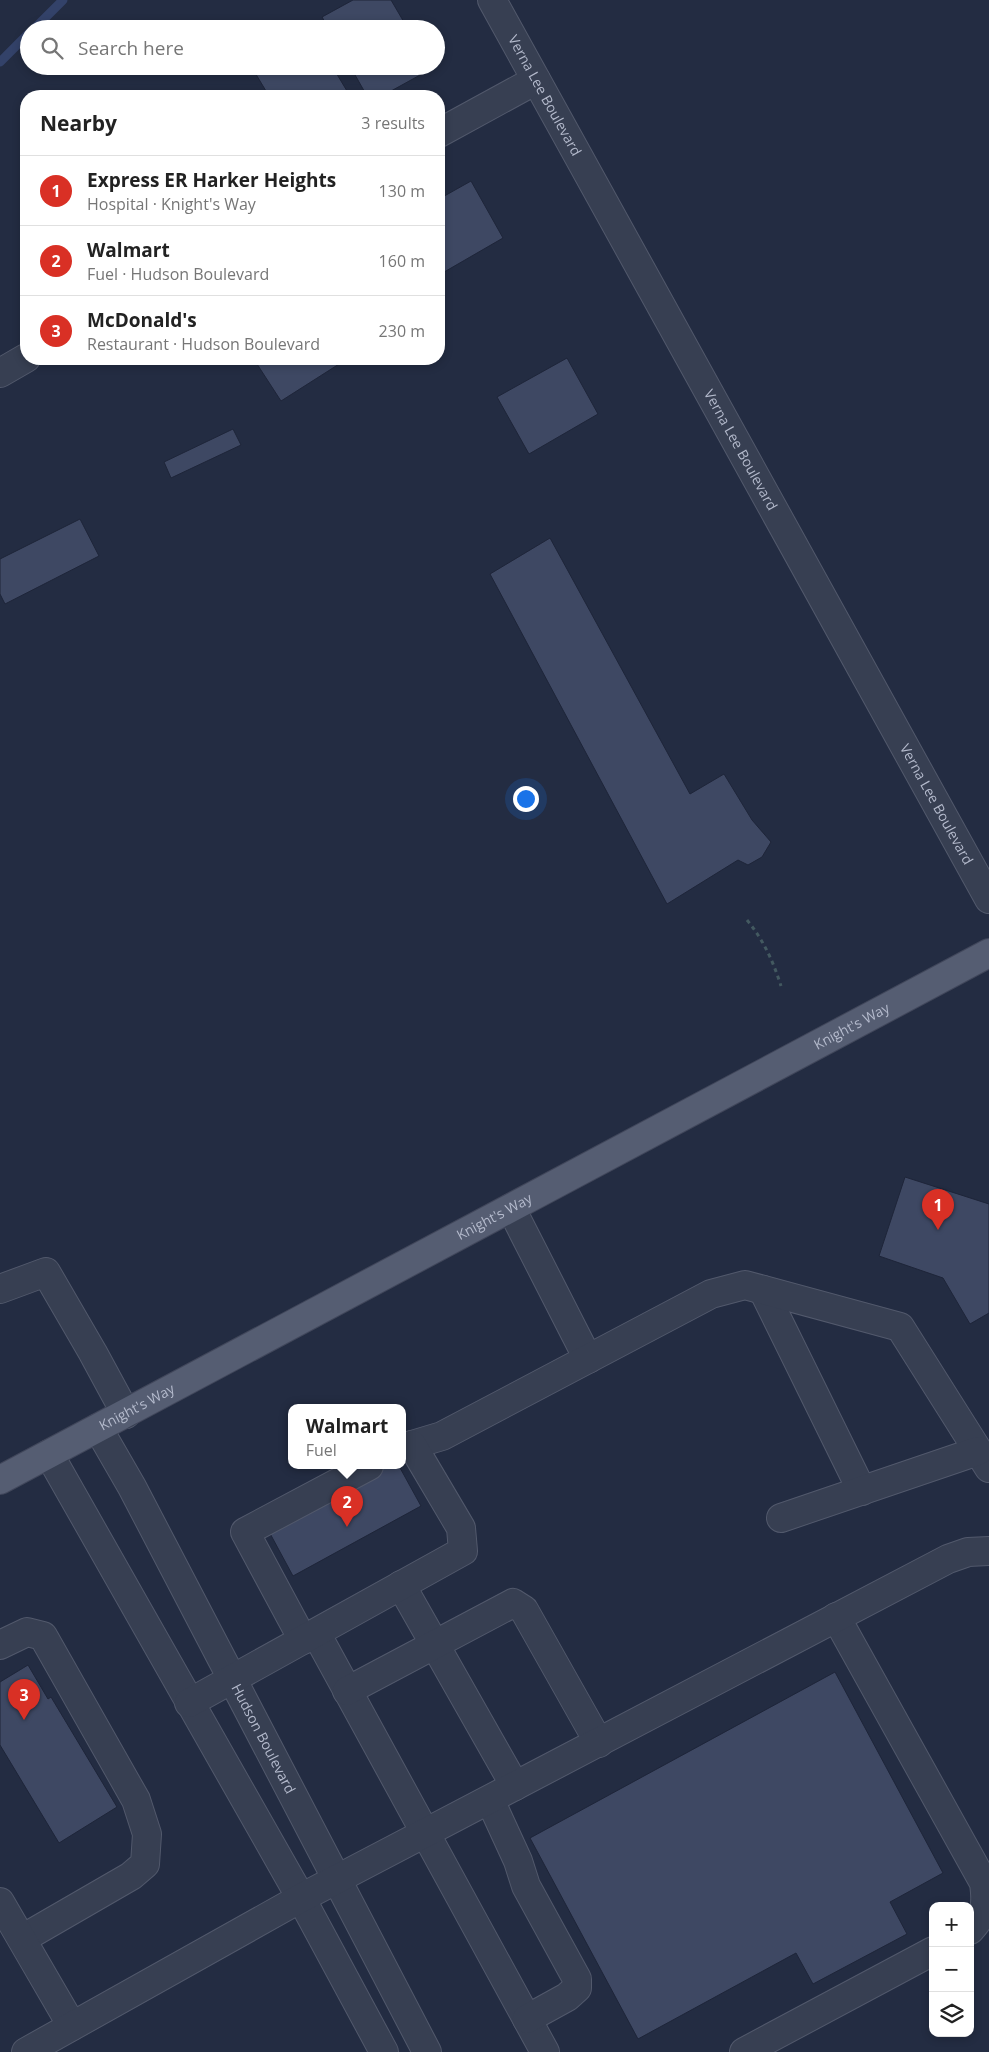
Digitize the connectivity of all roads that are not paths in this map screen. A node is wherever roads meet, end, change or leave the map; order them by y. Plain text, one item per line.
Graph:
1 (492, 0) edge
2 (536, 80) junction
3 (445, 130) edge
4 (20, 361) edge
5 (0, 373) edge
6 (989, 899) edge
7 (989, 954) edge
8 (511, 1208) junction
9 (0, 1289) edge
10 (763, 1290) junction
11 (588, 1359) junction
12 (126, 1414) junction
13 (98, 1428) junction
14 (407, 1447) edge
15 (49, 1454) junction
16 (984, 1460) edge
17 (363, 1469) edge
18 (0, 1480) edge
19 (862, 1491) junction
20 (781, 1518) dead end
21 (989, 1551) edge
22 (402, 1585) junction
23 (836, 1617) junction
24 (310, 1637) junction
25 (434, 1644) junction
26 (0, 1645) edge
27 (232, 1679) junction
28 (347, 1690) junction
29 (189, 1703) junction
30 (599, 1743) junction
31 (515, 1786) junction
32 (490, 1800) junction
33 (425, 1834) junction
34 (337, 1880) junction
35 (301, 1898) junction
36 (0, 1902) edge
37 (974, 1925) edge
38 (22, 1939) junction
39 (929, 1953) edge
40 (527, 2019) junction
41 (72, 2026) junction
42 (26, 2052) edge
43 (384, 2052) edge
44 (427, 2052) edge
45 (545, 2052) edge
46 (744, 2052) edge

1 - 2 street, Verna Lee Boulevard
2 - 3 street
2 - 6 street, Verna Lee Boulevard
4 - 5 street
7 - 8 main road, Knight's Way
8 - 11 street
8 - 12 main road, Knight's Way
9 - 12 street
10 - 11 street
10 - 16 street
10 - 19 street
11 - 14 street
12 - 13 main road, Knight's Way
13 - 15 main road, Knight's Way
13 - 27 street, Hudson Boulevard
14 - 22 street
15 - 18 main road, Knight's Way
15 - 29 street
16 - 19 street
17 - 24 street
19 - 20 street
21 - 23 street
22 - 24 street
22 - 25 street
23 - 30 street
23 - 37 street
24 - 27 street
24 - 28 street
25 - 28 street
25 - 30 street
25 - 31 street
26 - 38 street
27 - 29 street
27 - 34 street, Hudson Boulevard
28 - 33 street
29 - 35 street
30 - 31 street
31 - 32 street
32 - 33 street
32 - 40 street
33 - 34 street
33 - 40 street
34 - 35 street
34 - 44 street, Hudson Boulevard
35 - 41 street
35 - 43 street
36 - 38 street
38 - 41 street
39 - 46 street
40 - 45 street
41 - 42 street

